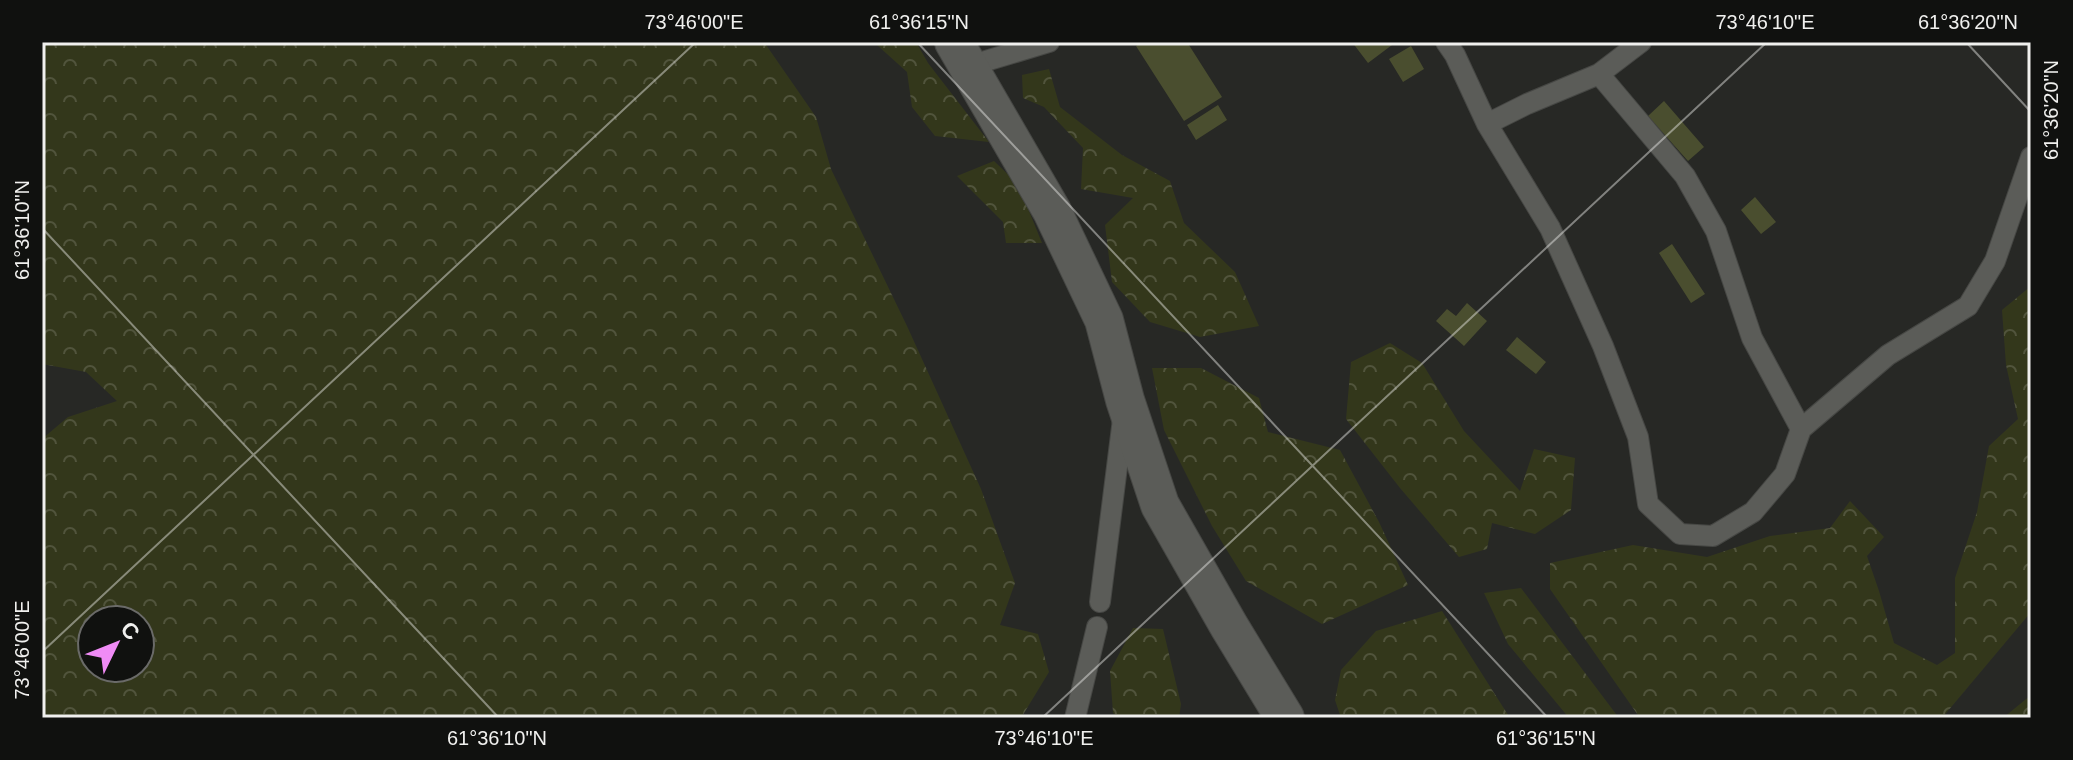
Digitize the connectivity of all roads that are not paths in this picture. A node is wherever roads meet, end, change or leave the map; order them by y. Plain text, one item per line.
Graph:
1 (1049, 42) edge
2 (1446, 42) edge
3 (1641, 42) edge
4 (962, 54) edge
5 (1599, 74) junction
6 (1487, 124) junction
7 (2031, 157) edge
8 (1125, 400) junction
9 (1801, 429) junction
10 (1100, 602) dead end
11 (1097, 627) dead end
12 (1075, 718) edge
13 (1285, 718) edge

1 - 4 lane
2 - 6 lane
3 - 5 lane
4 - 8 street
5 - 6 lane
5 - 9 lane
6 - 9 lane
7 - 9 lane
8 - 10 lane
8 - 13 street
11 - 12 lane

